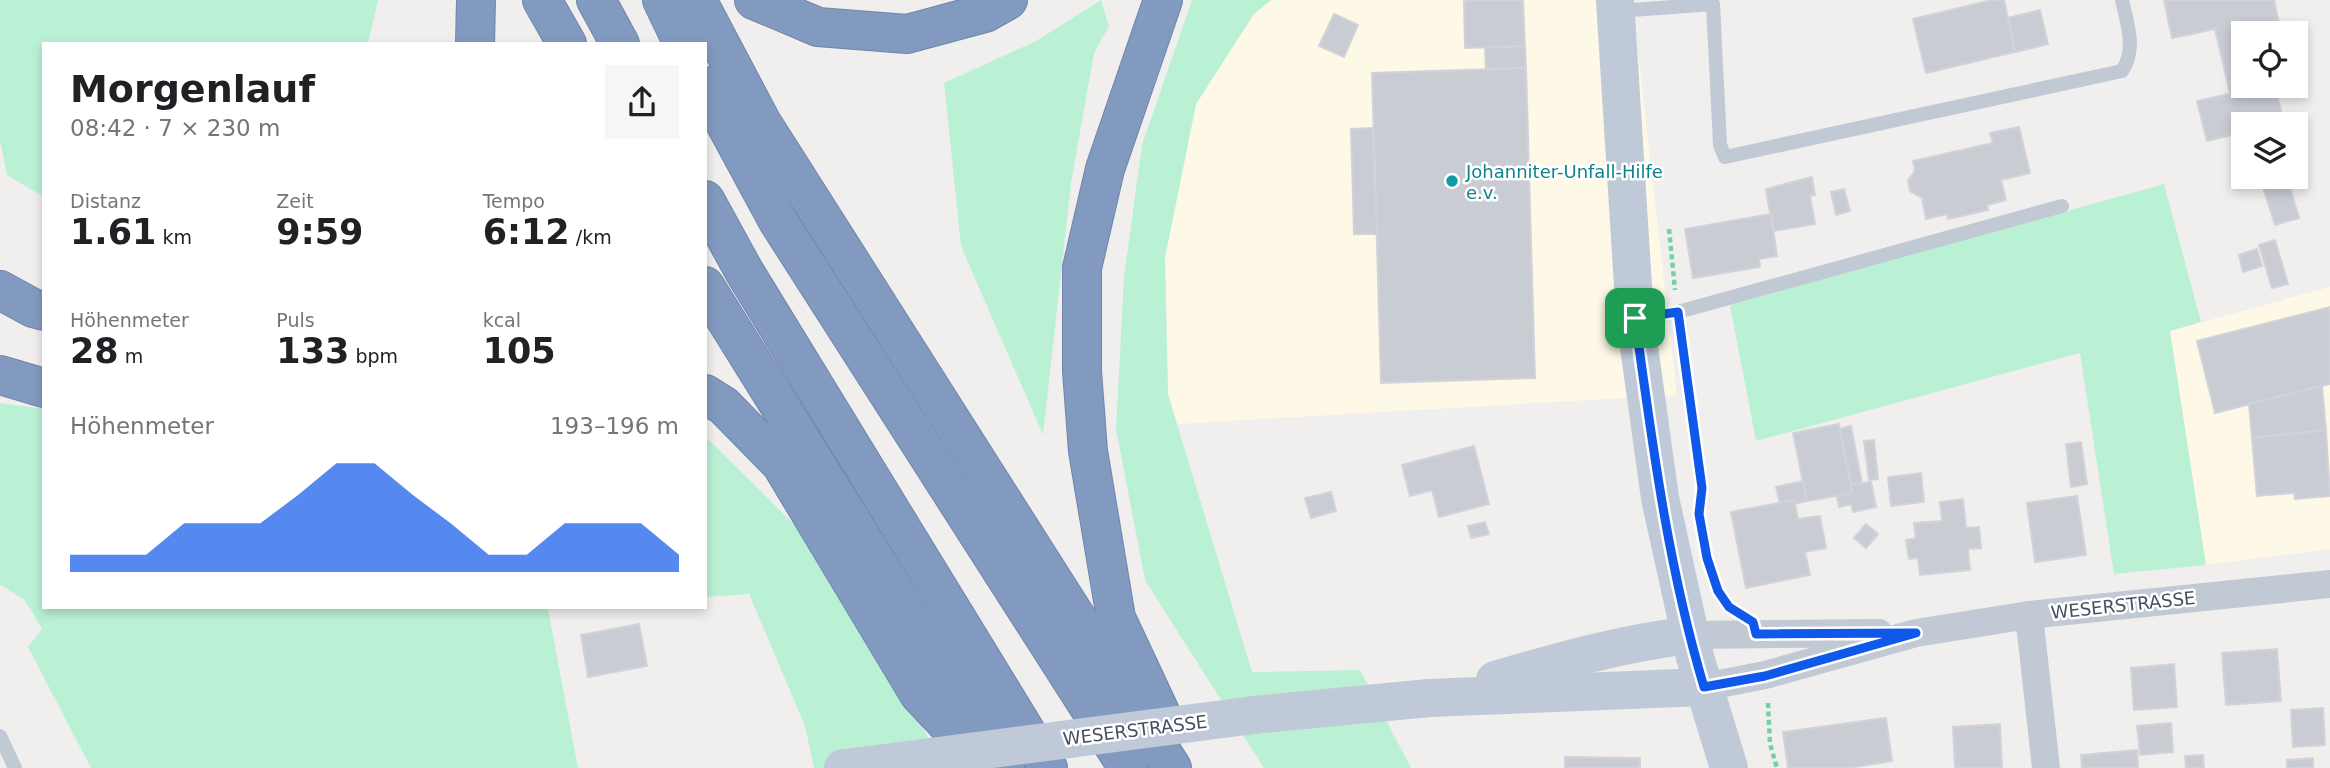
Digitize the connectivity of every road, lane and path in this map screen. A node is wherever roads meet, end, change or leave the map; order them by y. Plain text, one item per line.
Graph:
1 (476, 0) edge
2 (542, 0) edge
3 (596, 0) edge
4 (662, 0) edge
5 (697, 0) edge
6 (754, 0) edge
7 (1008, 0) edge
8 (1163, 0) edge
9 (2122, 0) edge
10 (1713, 2) edge
11 (1616, 5) edge
12 (475, 42) edge
13 (566, 42) edge
14 (619, 42) edge
15 (682, 42) edge
16 (707, 90) edge
17 (707, 204) edge
18 (2062, 206) dead end
19 (1668, 226) dead end
20 (707, 288) edge
21 (0, 290) edge
22 (42, 310) edge
23 (1678, 312) junction
24 (1635, 318) junction
25 (0, 376) edge
26 (42, 387) edge
27 (707, 395) edge
28 (1699, 514) dead end
29 (2330, 584) edge
30 (2029, 615) junction
31 (1916, 633) junction
32 (1691, 635) junction
33 (1765, 676) junction
34 (1704, 687) junction
35 (1429, 698) junction
36 (0, 736) edge
37 (856, 766) edge
38 (15, 768) edge
39 (988, 768) edge
40 (1005, 768) edge
41 (1048, 768) edge
42 (1128, 768) edge
43 (1171, 768) edge
44 (1186, 768) edge
45 (1729, 768) edge
46 (1777, 768) edge
47 (2046, 768) edge

1 - 12 highway
2 - 13 highway
3 - 14 highway
4 - 15 highway
5 - 43 highway
6 - 7 highway
8 - 44 highway
9 - 10 lane
10 - 11 lane
11 - 24 street
16 - 42 highway
17 - 41 highway
18 - 23 lane
19 - 23 path
20 - 40 highway
21 - 22 highway
23 - 24 lane
23 - 28 path
24 - 32 street
25 - 26 highway
27 - 39 highway
29 - 30 street, WESERSTRASSE
30 - 31 street, WESERSTRASSE
30 - 47 street
31 - 32 street, WESERSTRASSE
31 - 33 street, WESERSTRASSE
32 - 34 street
32 - 35 street, WESERSTRASSE
33 - 34 street, WESERSTRASSE
33 - 46 path
34 - 35 street, WESERSTRASSE
34 - 45 street
35 - 37 street, WESERSTRASSE, bridge
36 - 38 lane

